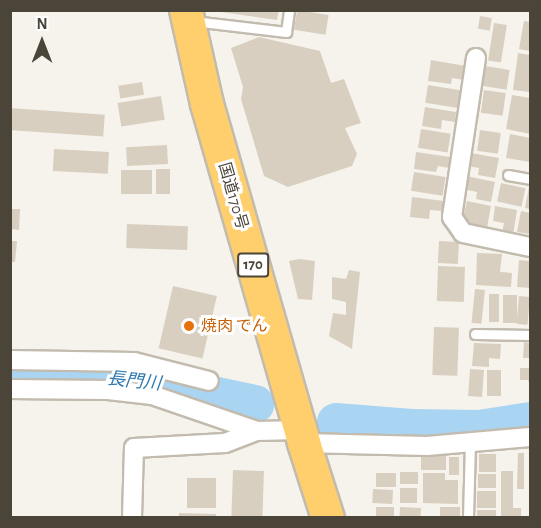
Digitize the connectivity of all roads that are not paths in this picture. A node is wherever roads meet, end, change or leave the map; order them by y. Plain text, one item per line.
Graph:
1 (289, 10) edge
2 (187, 15) edge
3 (476, 58) dead end
4 (508, 175) dead end
5 (531, 180) edge
6 (531, 247) edge
7 (475, 333) dead end
8 (531, 335) edge
9 (10, 360) edge
10 (210, 381) dead end
11 (10, 389) edge
12 (257, 431) junction
13 (302, 436) junction
14 (531, 437) edge
15 (470, 442) junction
16 (132, 518) edge
17 (328, 518) edge
18 (468, 518) edge

1 - 2 lane
2 - 13 highway, 国道170号 / 170
3 - 6 street
4 - 5 lane
7 - 8 lane
9 - 10 street
11 - 12 street
12 - 13 street
12 - 16 street
13 - 15 street
13 - 17 highway, 国道170号 / 170
14 - 15 street
15 - 18 lane

